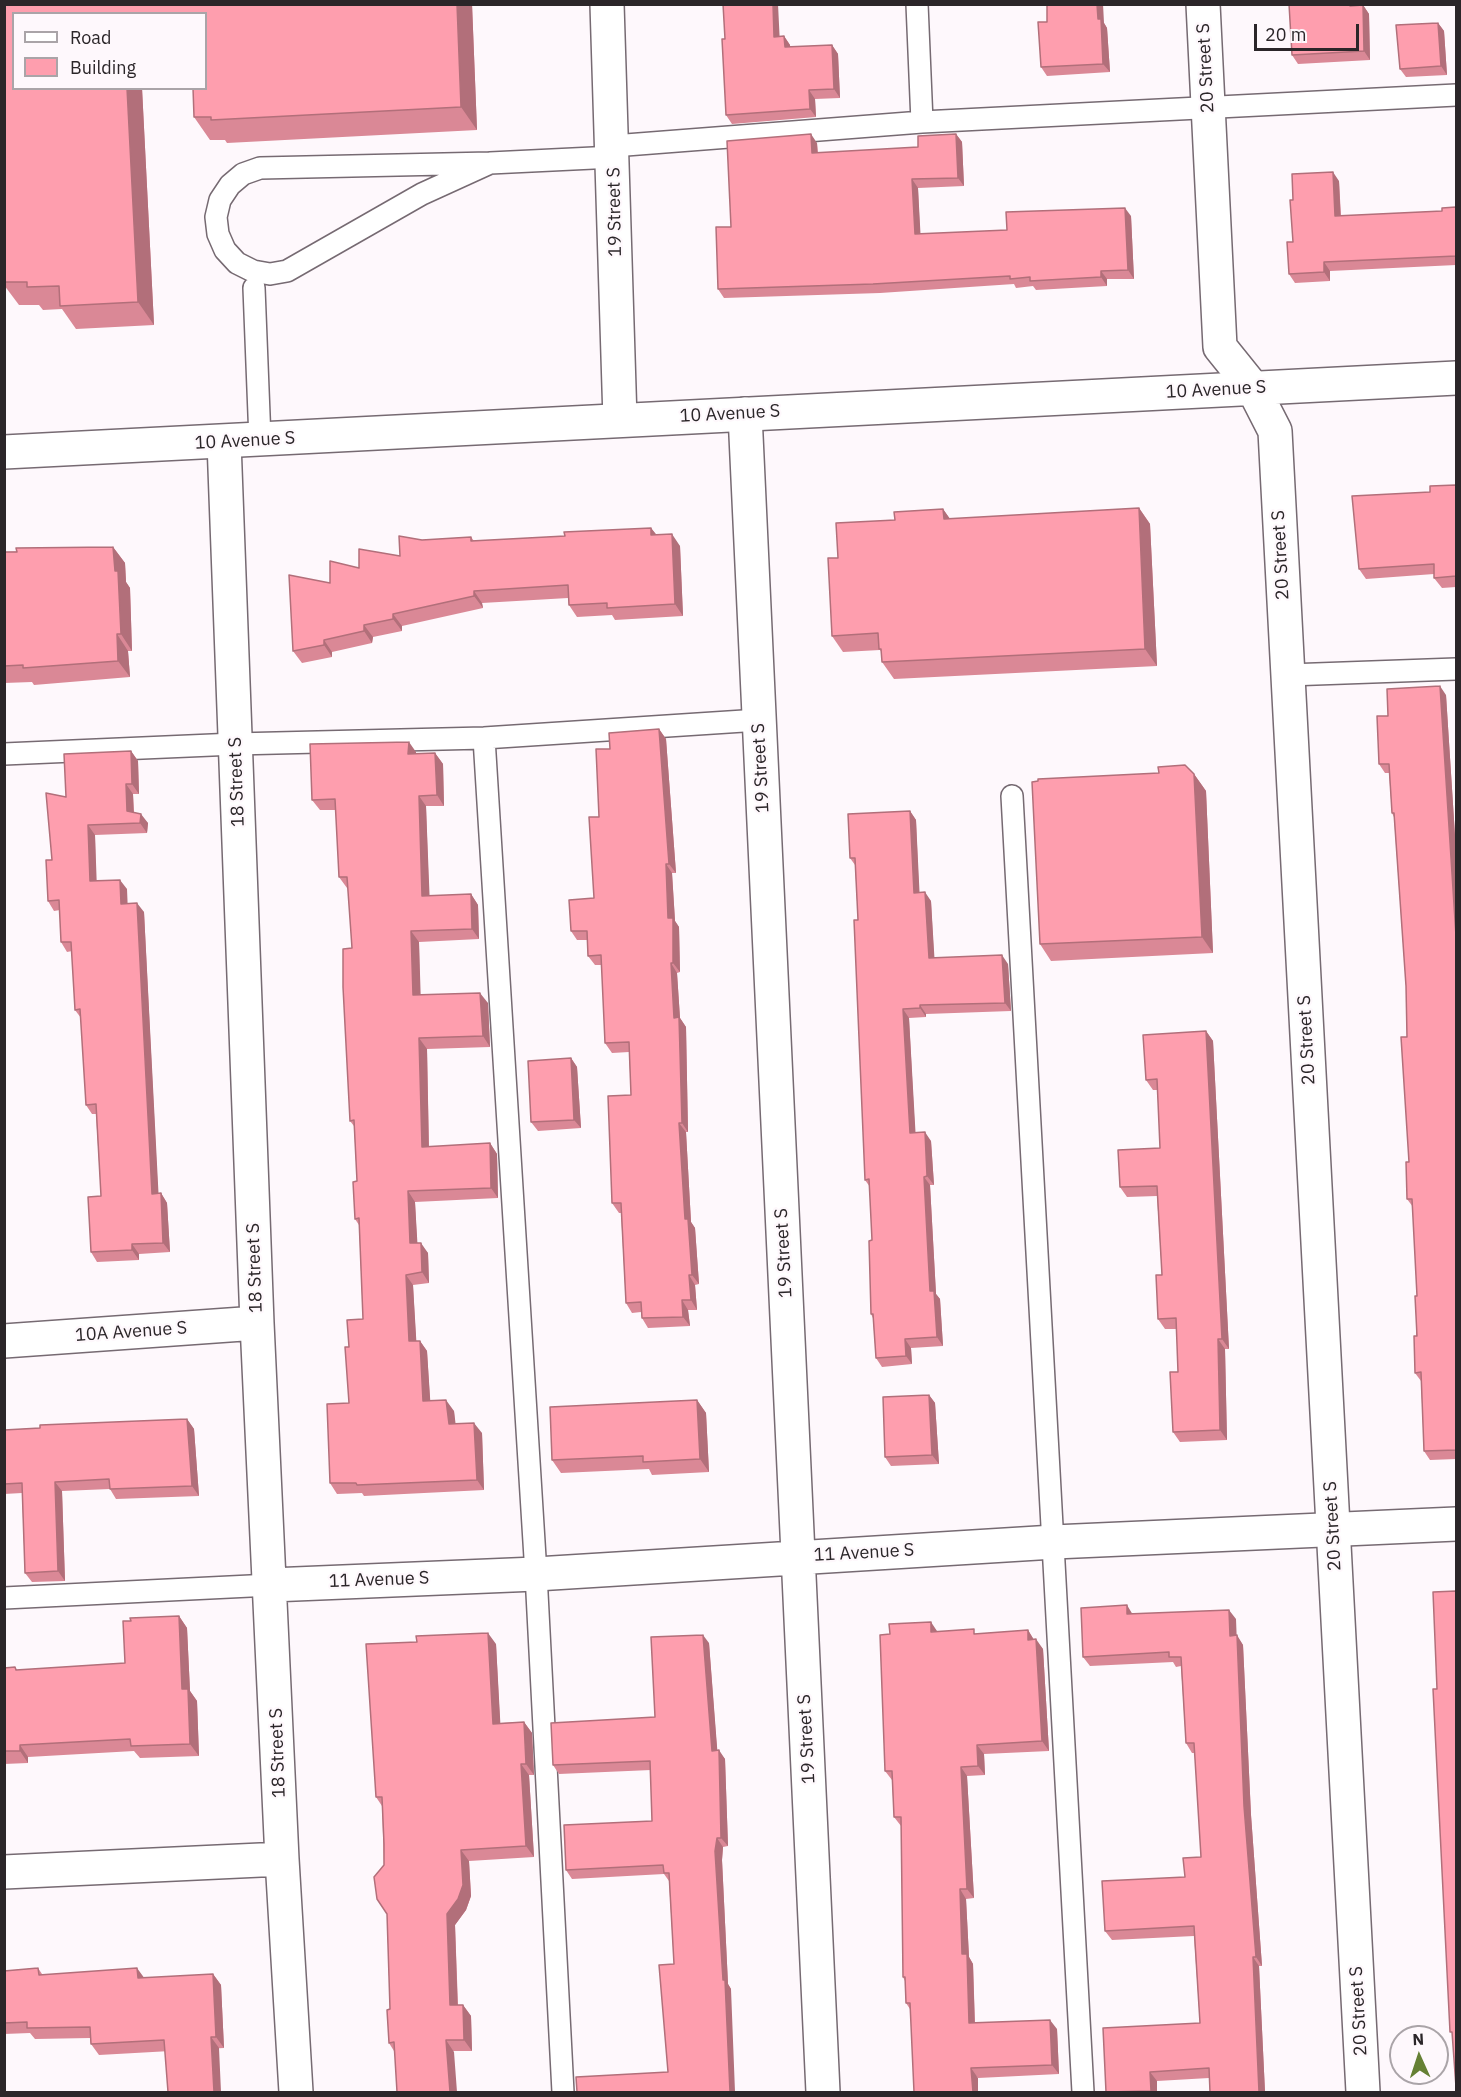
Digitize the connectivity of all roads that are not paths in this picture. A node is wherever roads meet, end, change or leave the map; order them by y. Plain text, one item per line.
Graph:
1 (607, 4) edge
2 (917, 4) edge
3 (1203, 4) edge
4 (1456, 95) edge
5 (1208, 108) junction
6 (922, 122) junction
7 (613, 151) junction
8 (490, 163) junction
9 (254, 288) dead end
10 (1456, 378) edge
11 (1253, 388) junction
12 (745, 414) junction
13 (620, 420) junction
14 (260, 440) junction
15 (224, 442) junction
16 (4, 452) edge
17 (1456, 669) edge
18 (1288, 675) junction
19 (759, 720) junction
20 (484, 738) junction
21 (235, 744) junction
22 (4, 754) edge
23 (1012, 796) dead end
24 (257, 1323) junction
25 (4, 1341) edge
26 (1456, 1524) edge
27 (1333, 1529) junction
28 (1054, 1542) junction
29 (798, 1556) junction
30 (536, 1574) junction
31 (271, 1584) junction
32 (4, 1598) edge
33 (282, 1859) junction
34 (4, 1872) edge
35 (296, 2092) edge
36 (563, 2092) edge
37 (823, 2092) edge
38 (1083, 2092) edge
39 (1363, 2092) edge

1 - 7 street, 19 Street S
2 - 6 lane
3 - 5 street, 20 Street S
4 - 5 lane
5 - 6 lane
5 - 11 street, 20 Street S
6 - 7 lane
7 - 8 lane
7 - 13 street, 19 Street S
8 - 8 lane
9 - 14 lane
10 - 11 street, 10 Avenue S
11 - 12 street, 10 Avenue S
11 - 18 street, 20 Street S
12 - 13 street, 10 Avenue S
12 - 19 street, 19 Street S
13 - 14 street, 10 Avenue S
14 - 15 street, 10 Avenue S
15 - 16 street, 10 Avenue S
15 - 21 street, 18 Street S
17 - 18 lane
18 - 27 street, 20 Street S
19 - 20 lane
19 - 29 street, 19 Street S
20 - 21 lane
20 - 30 lane
21 - 22 lane
21 - 24 street, 18 Street S
23 - 28 lane
24 - 25 street, 10A Avenue S
24 - 31 street, 18 Street S
26 - 27 street, 11 Avenue S
27 - 28 street, 11 Avenue S
27 - 39 street, 20 Street S
28 - 29 street, 11 Avenue S
28 - 38 lane
29 - 30 street, 11 Avenue S
29 - 37 street, 19 Street S
30 - 31 street, 11 Avenue S
30 - 36 lane
31 - 32 lane
31 - 33 street, 18 Street S
33 - 34 street
33 - 35 street, 18 Street S

